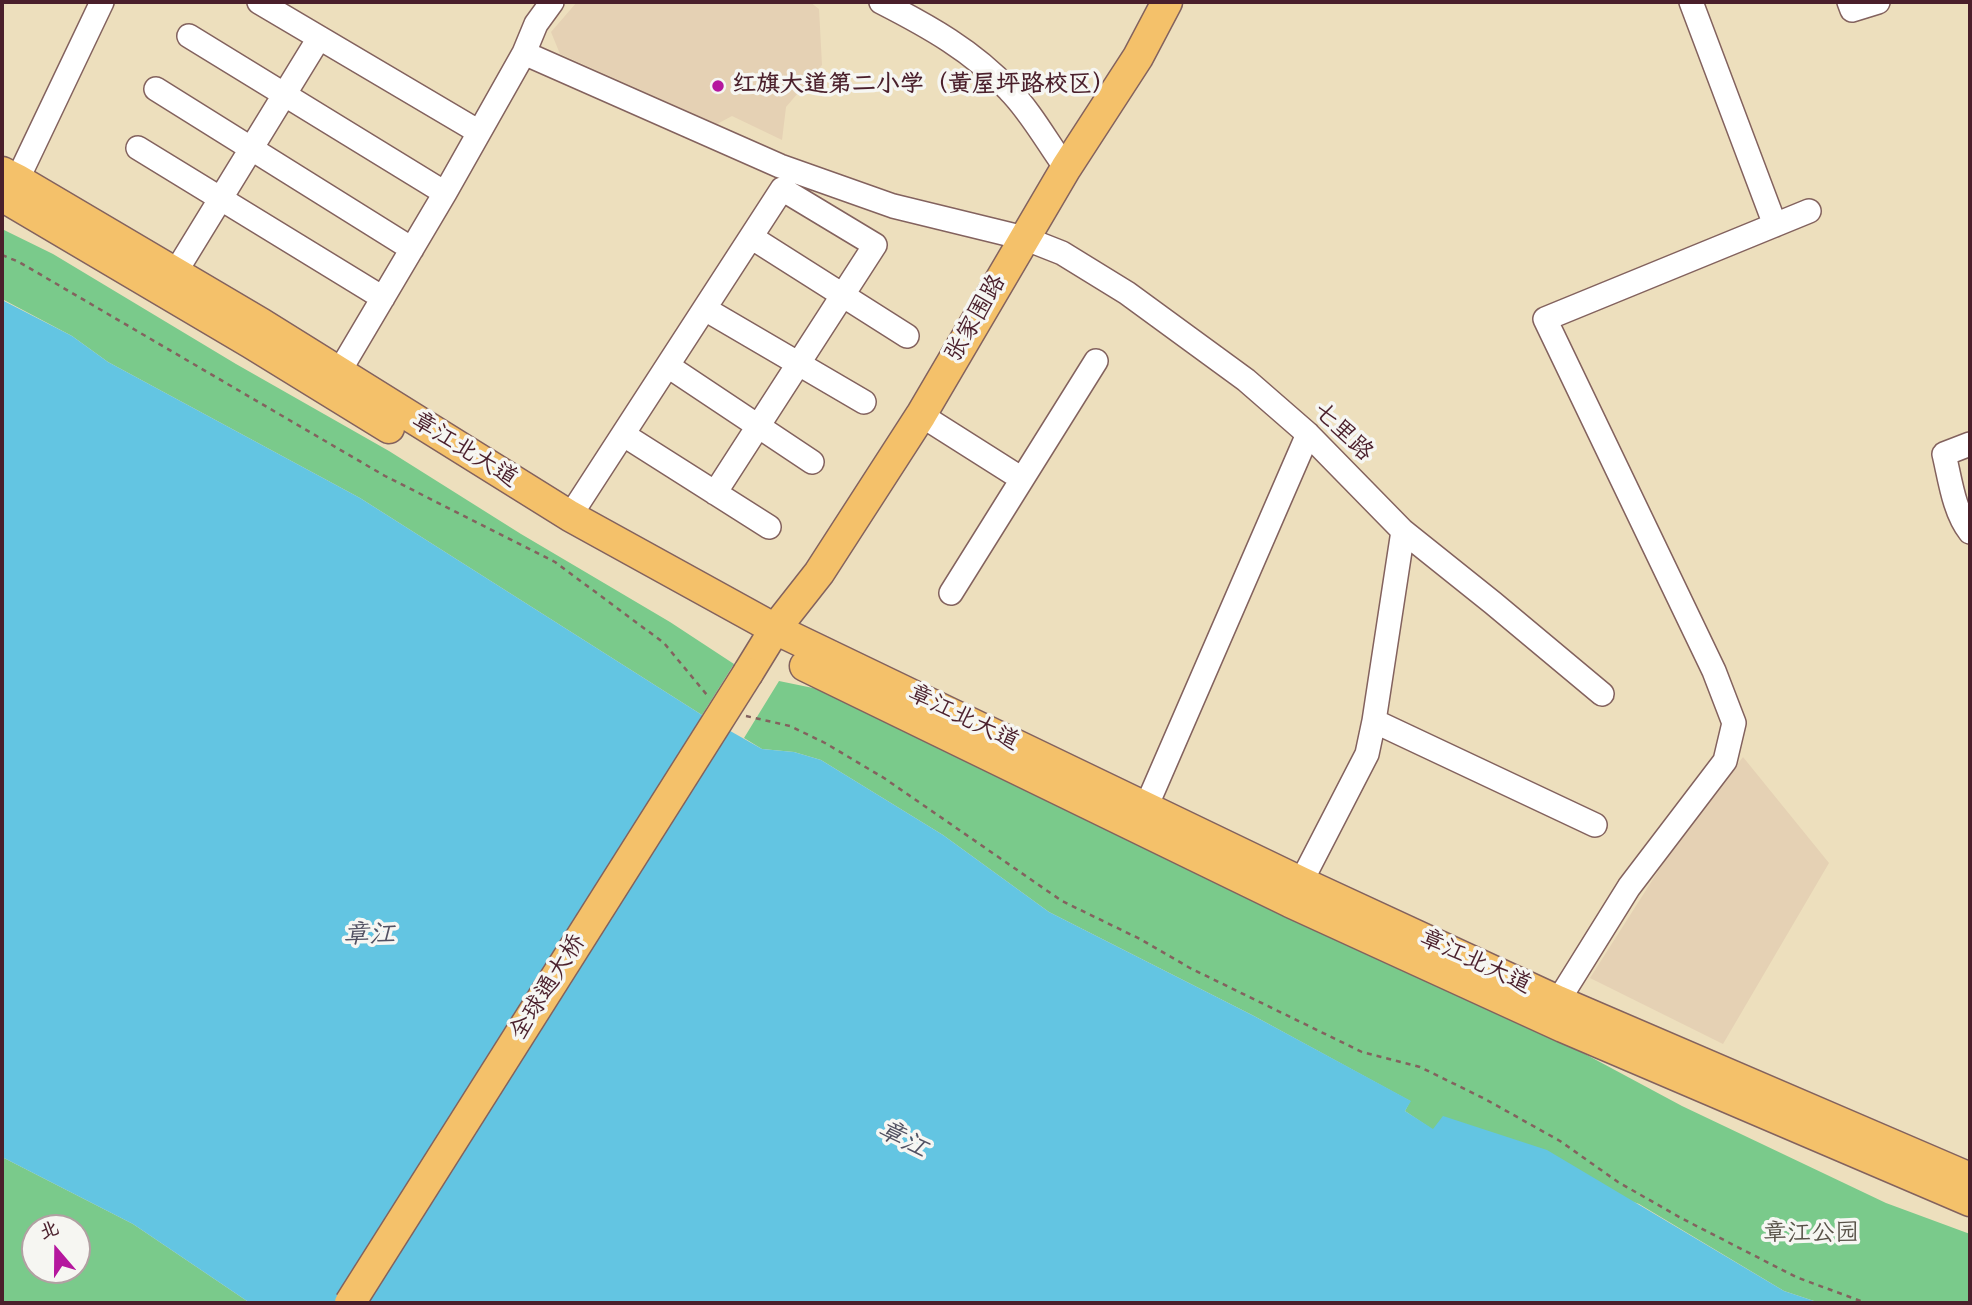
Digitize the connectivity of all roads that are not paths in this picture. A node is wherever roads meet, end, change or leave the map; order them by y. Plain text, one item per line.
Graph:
1 (102, 2) edge
2 (259, 2) edge
3 (552, 2) edge
4 (881, 2) edge
5 (1167, 2) edge
6 (1690, 2) edge
7 (1849, 2) edge
8 (1878, 2) edge
9 (189, 36) dead end
10 (320, 38) junction
11 (524, 53) junction
12 (156, 89) dead end
13 (285, 95) junction
14 (479, 132) junction
15 (138, 148) dead end
16 (252, 149) junction
17 (1066, 168) junction
18 (7, 186) edge
19 (445, 193) junction
20 (221, 199) junction
21 (1810, 211) dead end
22 (1774, 225) junction
23 (751, 237) junction
24 (1024, 238) junction
25 (412, 249) junction
26 (175, 274) junction
27 (843, 295) junction
28 (383, 298) junction
29 (705, 309) junction
30 (907, 336) dead end
31 (1096, 361) dead end
32 (798, 363) junction
33 (668, 366) junction
34 (339, 372) junction
35 (864, 402) dead end
36 (921, 415) junction
37 (759, 426) junction
38 (1308, 434) junction
39 (624, 435) junction
40 (1970, 444) edge
41 (812, 462) dead end
42 (1022, 479) junction
43 (715, 493) junction
44 (1963, 497) edge
45 (570, 516) junction
46 (769, 527) dead end
47 (1403, 531) junction
48 (1970, 532) edge
49 (951, 593) dead end
50 (777, 641) junction
51 (754, 677) junction
52 (1602, 694) dead end
53 (1374, 721) junction
54 (1146, 807) junction
55 (1595, 825) dead end
56 (1301, 882) junction
57 (1558, 1002) junction
58 (1970, 1178) edge
59 (1970, 1201) edge
60 (350, 1303) edge
61 (372, 1303) edge

1 - 18 street
2 - 10 street
3 - 11 street
4 - 17 street
5 - 17 main road, 张家围路
6 - 22 street
7 - 8 street
9 - 13 street
10 - 13 street
10 - 14 street
11 - 14 street
11 - 24 street, 七里路
12 - 16 street
13 - 16 street
13 - 19 street
14 - 19 street
15 - 20 street
16 - 20 street
16 - 25 street
17 - 24 main road, 张家围路
18 - 26 main road, 章江北大道
18 - 50 main road, 章江北大道
19 - 25 street
20 - 26 street
20 - 28 street
21 - 22 street
22 - 57 street
23 - 27 street
23 - 27 street
23 - 29 street
24 - 36 main road, 张家围路
24 - 38 street, 七里路
25 - 28 street
26 - 34 main road, 章江北大道
27 - 30 street
27 - 32 street
28 - 34 street
29 - 32 street
29 - 33 street
31 - 42 street
32 - 35 street
32 - 37 street
33 - 37 street
33 - 39 street
34 - 45 main road, 章江北大道
36 - 42 street
36 - 50 main road, 张家围路
37 - 41 street
37 - 43 street
38 - 47 street, 七里路
38 - 54 street
39 - 43 street
39 - 45 street
40 - 44 street
42 - 49 street
43 - 46 street
44 - 48 street
45 - 50 main road, 章江北大道
47 - 52 street, 七里路
47 - 53 street
50 - 51 main road, 张家围路
50 - 54 main road, 章江北大道
50 - 59 main road, 章江北大道
51 - 60 main road, 全球通大桥, bridge
51 - 61 main road, 全球通大桥
53 - 55 street
53 - 56 street
54 - 56 main road, 章江北大道
56 - 57 main road, 章江北大道
57 - 58 main road, 章江北大道

